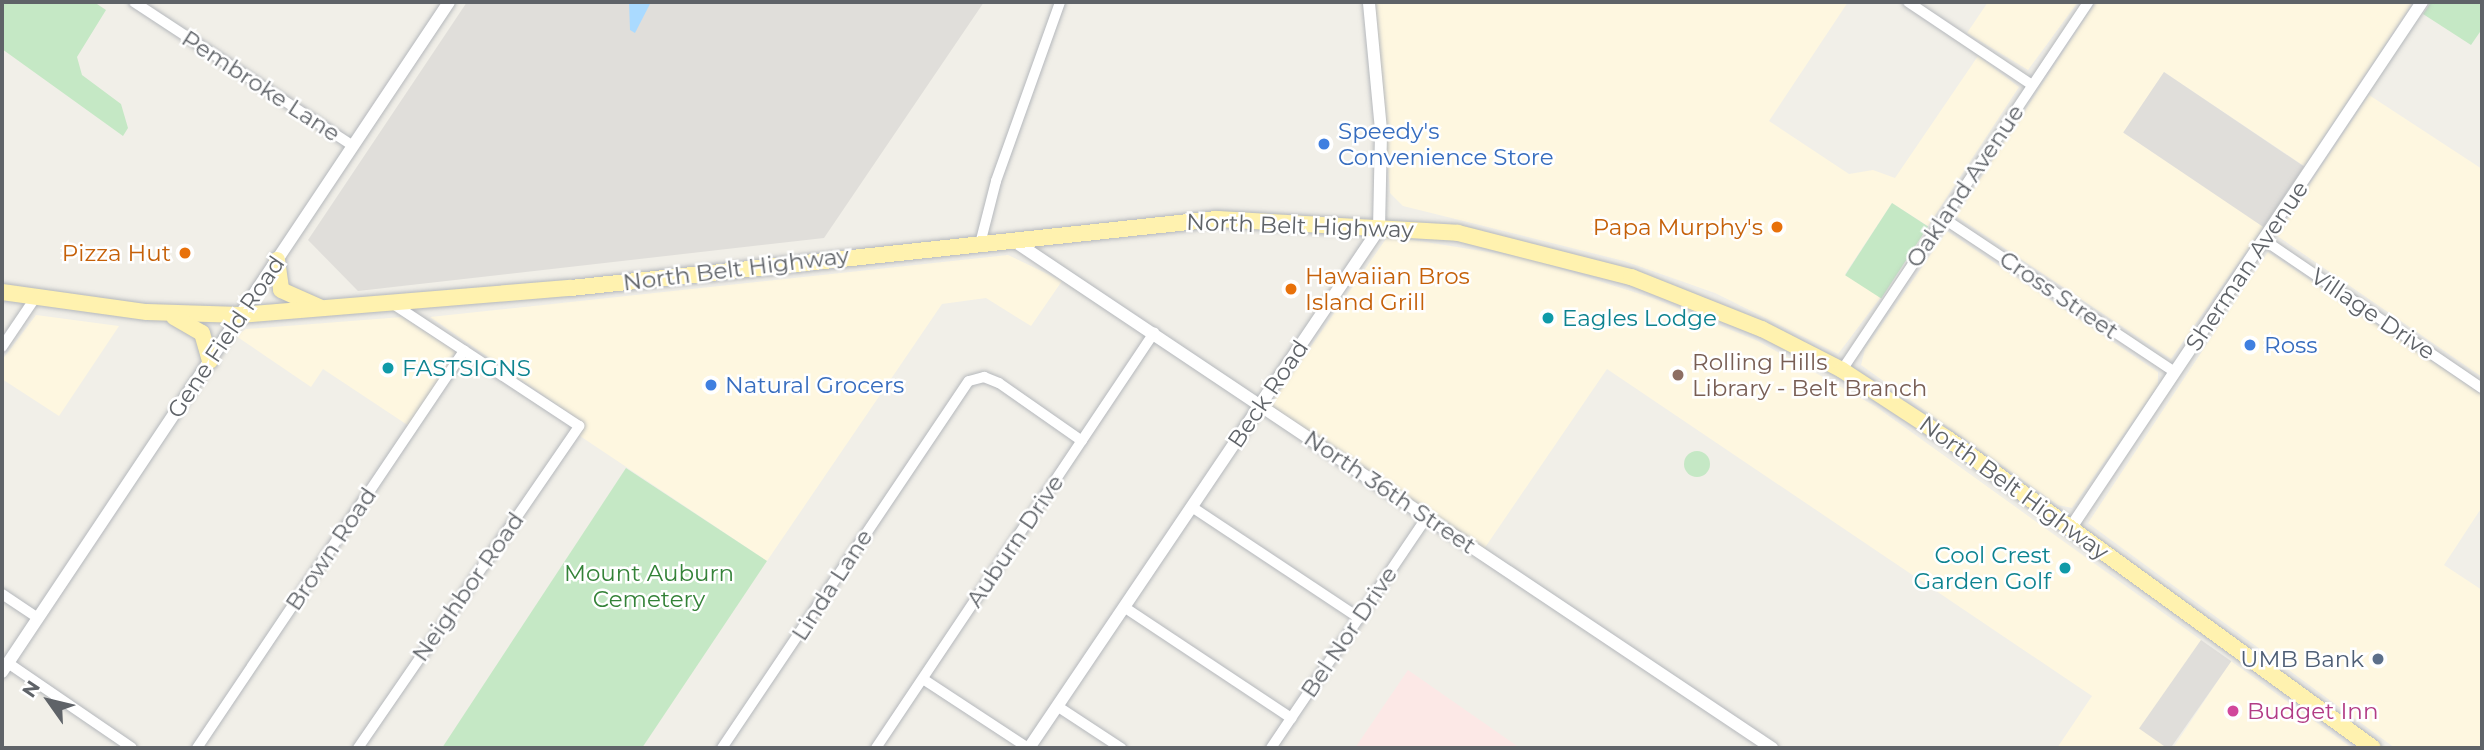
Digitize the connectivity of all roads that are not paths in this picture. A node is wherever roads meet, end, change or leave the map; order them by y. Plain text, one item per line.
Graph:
1 (134, 2) edge
2 (449, 2) edge
3 (1060, 2) edge
4 (1369, 2) edge
5 (2088, 2) edge
6 (2422, 2) edge
7 (1915, 4) edge
8 (2032, 85) junction
9 (353, 146) junction
10 (1944, 218) junction
11 (1379, 224) junction
12 (1007, 237) junction
13 (981, 240) junction
14 (2264, 240) junction
15 (277, 260) junction
16 (2, 292) edge
17 (36, 298) junction
18 (395, 305) junction
19 (332, 310) junction
20 (162, 313) junction
21 (240, 315) junction
22 (1154, 333) junction
23 (2, 347) edge
24 (464, 351) junction
25 (210, 361) junction
26 (1842, 370) junction
27 (2175, 372) junction
28 (2482, 388) edge
29 (1260, 406) junction
30 (1082, 441) junction
31 (1192, 507) junction
32 (1427, 517) junction
33 (2070, 529) junction
34 (2, 594) edge
35 (1124, 607) junction
36 (38, 618) junction
37 (1359, 618) junction
38 (5, 668) edge
39 (923, 679) junction
40 (1057, 706) junction
41 (1291, 718) junction
42 (132, 748) edge
43 (197, 748) edge
44 (358, 748) edge
45 (722, 748) edge
46 (876, 748) edge
47 (1028, 748) edge
48 (1121, 748) edge
49 (1271, 748) edge
50 (1772, 748) edge
51 (2373, 748) edge

1 - 9 street, Pembroke Lane
2 - 9 street, Gene Field Road
3 - 13 street
4 - 11 street
5 - 8 street, Oakland Avenue
6 - 14 street, Sherman Avenue
7 - 8 street
8 - 10 street, Oakland Avenue
9 - 15 street, Gene Field Road
10 - 26 street, Oakland Avenue
10 - 27 street, Cross Street
11 - 12 main road, North Belt Highway
11 - 26 main road, North Belt Highway
11 - 29 street, Beck Road
12 - 13 main road, North Belt Highway
12 - 22 street, North 36th Street
13 - 18 main road, North Belt Highway
14 - 27 street, Sherman Avenue
14 - 28 street, Village Drive
15 - 19 main road
15 - 21 street, Gene Field Road
16 - 17 main road, North Belt Highway
17 - 20 main road, North Belt Highway
17 - 23 street
18 - 19 main road, North Belt Highway
18 - 24 street
19 - 21 main road, North Belt Highway
20 - 21 main road, North Belt Highway
20 - 25 main road
21 - 25 street, Gene Field Road
22 - 29 street, North 36th Street
22 - 30 street, Auburn Drive
24 - 43 street, Brown Road
24 - 44 street, Neighbor Road
25 - 36 street, Gene Field Road
26 - 33 main road, North Belt Highway
27 - 33 street, Sherman Avenue
29 - 31 street, Beck Road
29 - 32 street, North 36th Street
30 - 39 street, Auburn Drive
30 - 45 street, Linda Lane
31 - 35 street, Beck Road
31 - 37 street
32 - 37 street, Bel Nor Drive
32 - 50 street, North 36th Street
33 - 51 main road, North Belt Highway
34 - 36 street
35 - 40 street, Beck Road
35 - 41 street
36 - 38 street, Gene Field Road
37 - 41 street, Bel Nor Drive
38 - 42 street
39 - 46 street, Auburn Drive
39 - 47 street
40 - 47 street, Beck Road
40 - 48 street
41 - 49 street, Bel Nor Drive

